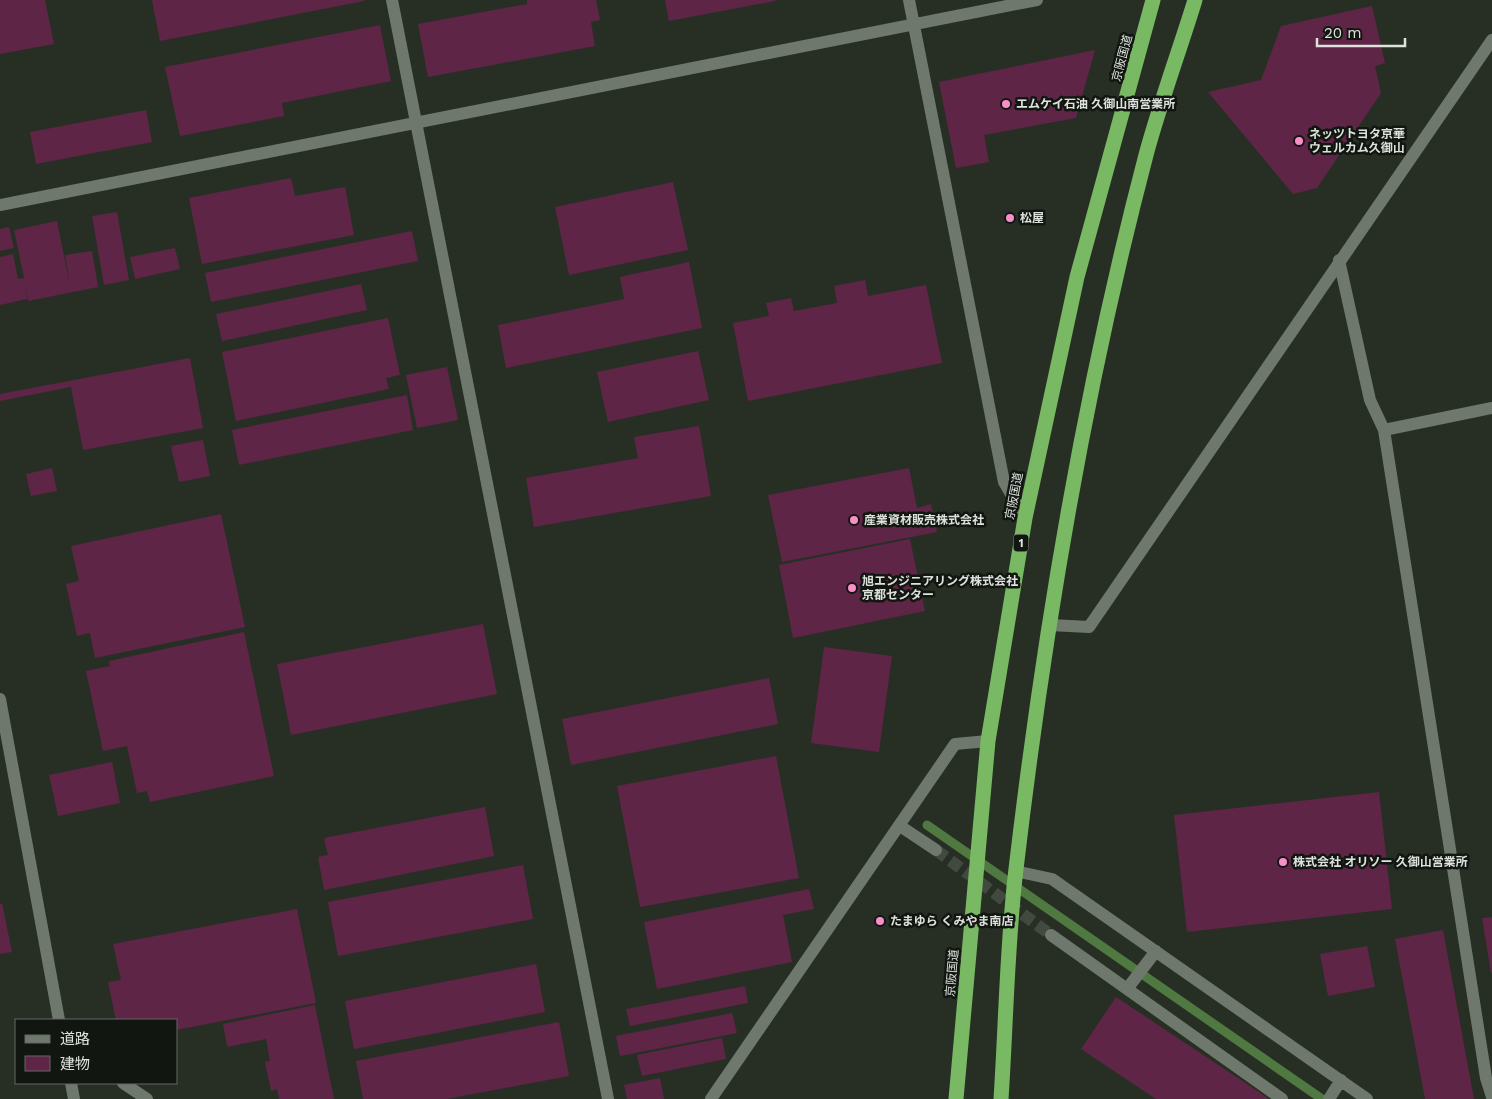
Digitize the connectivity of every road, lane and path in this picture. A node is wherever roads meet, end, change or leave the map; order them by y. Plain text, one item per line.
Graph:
1 (392, 0) edge
2 (909, 0) edge
3 (1037, 0) edge
4 (1153, 0) edge
5 (1195, 0) edge
6 (914, 25) junction
7 (1492, 40) edge
8 (417, 123) junction
9 (0, 205) edge
10 (1339, 260) junction
11 (1492, 408) edge
12 (1384, 430) junction
13 (1025, 518) junction
14 (1050, 625) junction
15 (0, 699) edge
16 (988, 741) junction
17 (900, 826) junction
18 (936, 850) tunnel mouth
19 (1015, 871) junction
20 (1051, 935) tunnel mouth
21 (1154, 954) junction
22 (1128, 988) junction
23 (59, 1019) edge
24 (1339, 1083) junction
25 (71, 1084) edge
26 (124, 1084) edge
27 (1492, 1097) edge
28 (74, 1099) edge
29 (146, 1099) edge
30 (608, 1099) edge
31 (711, 1099) edge
32 (956, 1099) edge
33 (1001, 1099) edge
34 (1282, 1099) edge
35 (1328, 1099) edge
36 (1367, 1099) edge

1 - 8 street
2 - 6 street
3 - 6 street
4 - 13 highway, 京阪国道 / 1
5 - 14 highway
6 - 8 street
6 - 13 street
7 - 10 street
8 - 9 street
8 - 30 street
10 - 12 street
10 - 14 street
11 - 12 street
12 - 27 street
13 - 16 highway, 京阪国道 / 1
14 - 19 highway
15 - 23 street
16 - 17 street
16 - 32 highway, 京阪国道 / 1
17 - 18 street
17 - 31 street
19 - 21 street
19 - 33 highway
20 - 22 street
21 - 22 street
21 - 24 street
22 - 34 street
24 - 35 street
24 - 36 street
25 - 28 street
26 - 29 street

